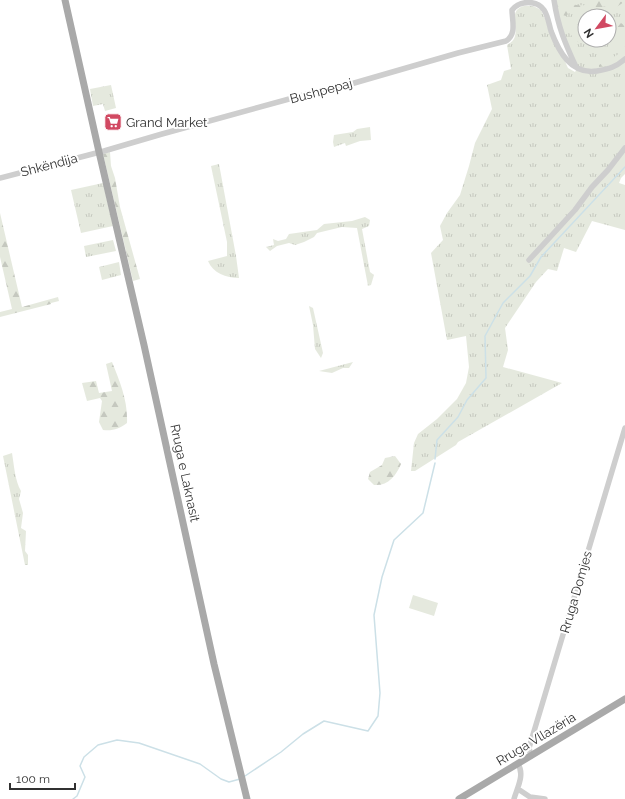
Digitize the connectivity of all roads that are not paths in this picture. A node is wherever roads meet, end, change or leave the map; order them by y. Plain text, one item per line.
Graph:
1 (65, 0) edge
2 (554, 0) edge
3 (625, 59) edge
4 (576, 67) junction
5 (625, 148) edge
6 (99, 152) junction
7 (0, 178) edge
8 (530, 260) dead end
9 (625, 428) edge
10 (625, 700) edge
11 (532, 756) junction
12 (518, 764) junction
13 (518, 789) junction
14 (247, 799) edge
15 (459, 799) edge
16 (514, 799) edge
17 (545, 799) edge

1 - 6 main road, Rruga e Laknasit
2 - 4 street
3 - 4 street
4 - 6 street, Bushpepaj
5 - 8 street
6 - 7 street, Shkëndija
6 - 14 main road, Rruga e Laknasit
9 - 11 street, Rruga Domjes
10 - 11 main road, Rruga Vllazëria
11 - 12 main road, Rruga Vllazëria
12 - 13 street
12 - 15 main road, Rruga Vllazëria
13 - 16 street
13 - 17 street

